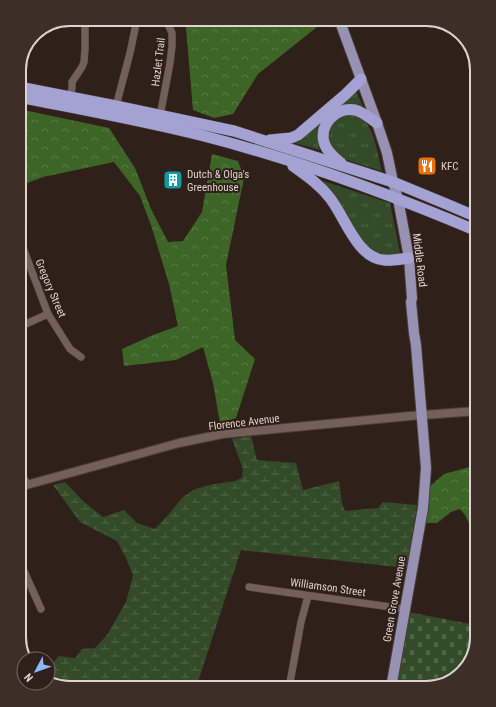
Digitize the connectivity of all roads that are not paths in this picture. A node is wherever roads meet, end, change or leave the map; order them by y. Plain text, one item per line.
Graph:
1 (85, 26) edge
2 (136, 26) edge
3 (169, 26) edge
4 (342, 26) edge
5 (361, 79) junction
6 (26, 89) edge
7 (26, 98) edge
8 (70, 98) junction
9 (116, 106) junction
10 (160, 116) junction
11 (377, 123) junction
12 (264, 140) junction
13 (281, 158) junction
14 (345, 166) junction
15 (393, 182) junction
16 (398, 199) junction
17 (470, 214) edge
18 (470, 228) edge
19 (26, 258) edge
20 (409, 258) junction
21 (48, 314) junction
22 (26, 324) edge
23 (81, 357) dead end
24 (470, 412) edge
25 (422, 415) junction
26 (26, 485) edge
27 (422, 514) joint
28 (26, 576) edge
29 (249, 587) dead end
30 (308, 596) junction
31 (41, 609) dead end
32 (405, 610) junction
33 (290, 681) edge
34 (392, 681) edge

1 - 8 street
2 - 9 street
3 - 10 street, Hazlet Trail
4 - 5 main road, Middle Road
5 - 11 main road, Middle Road
5 - 12 highway
6 - 8 highway
7 - 13 highway
8 - 9 highway
9 - 10 highway
10 - 12 highway
11 - 14 highway
11 - 15 main road, Middle Road
12 - 14 highway
13 - 16 highway
13 - 20 highway
14 - 15 highway
15 - 16 main road, Middle Road
15 - 17 highway
16 - 18 highway
16 - 20 main road, Middle Road
19 - 21 street, Gregory Street
20 - 25 main road, Middle Road
21 - 22 street
21 - 23 street, Gregory Street
24 - 25 street, Florence Avenue
25 - 26 street, Florence Avenue
25 - 27 main road, Middle Road
27 - 32 main road, Green Grove Avenue
28 - 31 street
29 - 30 street, Williamson Street
30 - 32 street, Williamson Street
30 - 33 street
32 - 34 main road, Green Grove Avenue

